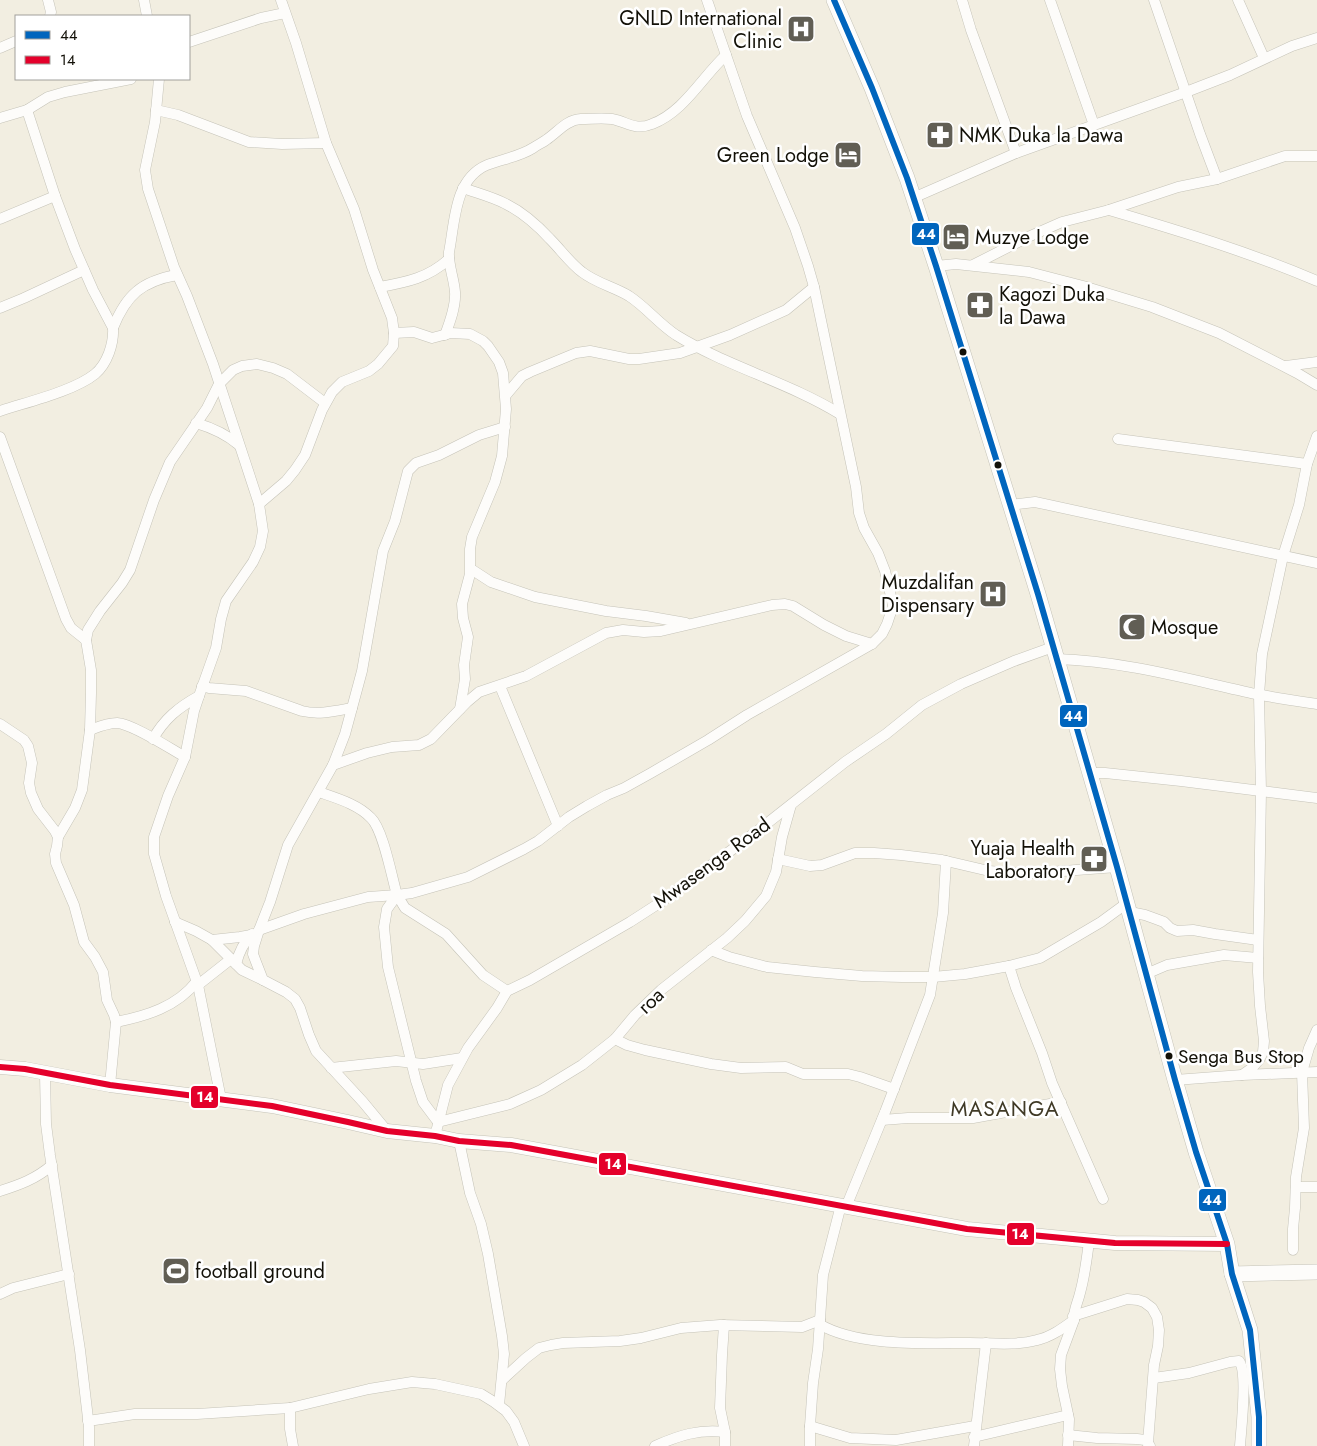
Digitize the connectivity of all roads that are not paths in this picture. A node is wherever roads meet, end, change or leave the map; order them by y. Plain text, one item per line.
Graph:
1 (48, 0) edge
2 (144, 0) edge
3 (281, 0) edge
4 (707, 0) edge
5 (834, 0) edge
6 (962, 0) edge
7 (1050, 0) edge
8 (1154, 0) edge
9 (1238, 0) edge
10 (285, 13) junction
11 (50, 15) edge
12 (148, 15) edge
13 (1317, 38) edge
14 (15, 40) edge
15 (190, 42) edge
16 (0, 48) edge
17 (726, 55) junction
18 (1264, 58) junction
19 (126, 80) edge
20 (159, 80) edge
21 (1186, 92) junction
22 (27, 110) junction
23 (156, 110) junction
24 (0, 118) edge
25 (1094, 126) junction
26 (326, 143) junction
27 (1016, 153) junction
28 (1317, 156) edge
29 (1217, 179) junction
30 (463, 188) junction
31 (55, 196) junction
32 (913, 198) junction
33 (1110, 210) junction
34 (0, 219) edge
35 (449, 259) junction
36 (972, 265) junction
37 (936, 266) junction
38 (84, 270) junction
39 (177, 275) junction
40 (1317, 281) edge
41 (380, 287) junction
42 (814, 287) junction
43 (0, 308) edge
44 (113, 328) junction
45 (394, 333) junction
46 (445, 335) junction
47 (697, 346) junction
48 (1317, 362) edge
49 (1284, 366) junction
50 (219, 384) junction
51 (1317, 385) edge
52 (506, 395) junction
53 (325, 403) junction
54 (0, 411) edge
55 (840, 414) junction
56 (196, 423) junction
57 (504, 427) junction
58 (1317, 436) edge
59 (0, 438) edge
60 (1118, 439) dead end
61 (240, 445) junction
62 (1307, 464) junction
63 (259, 504) junction
64 (1009, 505) junction
65 (1283, 556) junction
66 (1317, 563) edge
67 (471, 569) junction
68 (689, 623) junction
69 (86, 640) junction
70 (872, 644) junction
71 (1055, 653) junction
72 (500, 686) junction
73 (200, 691) junction
74 (1259, 695) junction
75 (1317, 704) edge
76 (352, 708) junction
77 (460, 710) junction
78 (0, 724) edge
79 (90, 730) junction
80 (153, 739) junction
81 (185, 757) junction
82 (334, 765) junction
83 (1090, 773) junction
84 (1261, 791) junction
85 (319, 792) junction
86 (1317, 798) edge
87 (791, 805) junction
88 (558, 826) junction
89 (58, 837) junction
90 (778, 859) junction
91 (946, 861) junction
92 (1117, 867) junction
93 (397, 895) junction
94 (1128, 907) junction
95 (174, 922) junction
96 (256, 932) junction
97 (212, 940) junction
98 (1258, 940) junction
99 (711, 950) junction
100 (1258, 958) junction
101 (233, 961) junction
102 (1009, 966) junction
103 (1146, 974) junction
104 (933, 977) junction
105 (264, 980) junction
106 (197, 983) junction
107 (507, 991) junction
108 (116, 1022) junction
109 (1317, 1030) edge
110 (614, 1039) junction
111 (462, 1058) junction
112 (411, 1062) junction
113 (0, 1067) edge
114 (330, 1068) junction
115 (1302, 1072) junction
116 (1317, 1072) edge
117 (45, 1074) junction
118 (1242, 1075) junction
119 (1174, 1080) junction
120 (110, 1085) junction
121 (894, 1089) junction
122 (222, 1099) junction
123 (1061, 1102) junction
124 (882, 1120) junction
125 (438, 1122) junction
126 (388, 1131) junction
127 (435, 1136) junction
128 (458, 1141) junction
129 (52, 1165) junction
130 (1317, 1186) edge
131 (1296, 1187) junction
132 (0, 1190) edge
133 (1103, 1199) dead end
134 (843, 1206) junction
135 (1089, 1241) junction
136 (1227, 1244) junction
137 (1293, 1250) dead end
138 (1317, 1272) edge
139 (68, 1274) junction
140 (1232, 1274) junction
141 (2, 1292) edge
142 (1074, 1318) junction
143 (820, 1322) junction
144 (724, 1325) junction
145 (986, 1343) junction
146 (1154, 1378) junction
147 (502, 1380) junction
148 (498, 1405) junction
149 (290, 1408) junction
150 (1068, 1415) junction
151 (88, 1421) junction
152 (810, 1426) junction
153 (726, 1432) junction
154 (1068, 1435) junction
155 (974, 1437) edge
156 (1149, 1444) edge
157 (89, 1446) edge
158 (293, 1446) edge
159 (524, 1446) edge
160 (655, 1446) edge
161 (724, 1446) edge
162 (810, 1446) edge
163 (1068, 1446) edge
164 (1240, 1446) edge
165 (1259, 1446) edge

1 - 11 street
2 - 12 street
3 - 10 street
4 - 17 street
5 - 32 main road
6 - 27 street
7 - 25 street
8 - 21 street
9 - 18 street
10 - 15 street
10 - 26 street
13 - 18 street
14 - 16 street
17 - 30 street
17 - 42 street
18 - 21 street
19 - 22 street
20 - 23 street
21 - 25 street
21 - 29 street
22 - 24 street
22 - 31 street
23 - 26 street
23 - 39 street
25 - 27 street
26 - 41 street
27 - 32 street
28 - 29 street
29 - 33 street
30 - 35 street
30 - 47 street
31 - 34 street
31 - 38 street
32 - 37 main road
33 - 36 street
33 - 40 street
35 - 41 street
35 - 46 street
36 - 37 street
36 - 49 street
37 - 64 main road
38 - 43 street
38 - 44 street
39 - 44 street
39 - 50 street
41 - 45 street
42 - 47 street
42 - 55 street
44 - 54 street
45 - 46 street
45 - 53 street
46 - 52 street
47 - 52 street
47 - 55 street
48 - 49 street
49 - 51 street
50 - 53 street
50 - 56 street
50 - 61 street
52 - 57 street
53 - 63 street
55 - 70 street
56 - 61 street
56 - 69 street
57 - 67 street
57 - 76 street
58 - 62 street
59 - 69 street
60 - 62 street
61 - 63 street
62 - 65 street
63 - 73 street
64 - 65 street
64 - 71 main road
65 - 66 street
65 - 74 street
67 - 68 street
67 - 77 street
68 - 70 street
68 - 72 street
69 - 79 street
70 - 88 street
71 - 74 street
71 - 83 main road
71 - 87 street, Mwasenga Road
72 - 77 street
72 - 88 street
73 - 76 street
73 - 80 street
73 - 81 street
74 - 75 street
74 - 84 street
76 - 82 street
77 - 82 street
78 - 89 street
79 - 80 street
79 - 89 street
80 - 81 street
81 - 95 street
82 - 85 street
83 - 84 street
83 - 92 main road
84 - 86 street
84 - 98 street
85 - 93 street
85 - 96 street
87 - 90 street, roa
87 - 107 street, Mwasenga Road
88 - 93 street
89 - 108 street
90 - 91 street
90 - 99 street, roa
91 - 92 street
91 - 104 street
92 - 94 main road
93 - 96 street
93 - 107 street
93 - 112 street
94 - 98 street
94 - 102 street
94 - 103 main road
95 - 97 street
95 - 106 street
96 - 97 street
96 - 101 street
96 - 105 street
97 - 101 street
98 - 100 street
99 - 104 street
99 - 110 street, roa
100 - 103 street
100 - 118 street
101 - 105 street
101 - 106 street
102 - 104 street
102 - 123 street
103 - 119 main road
104 - 121 street
105 - 114 street
106 - 108 street
106 - 122 street
107 - 111 street
108 - 120 street
109 - 115 street
110 - 121 street
110 - 125 street, roa
111 - 112 street
111 - 125 street
112 - 114 street
112 - 125 street
113 - 117 main road
114 - 126 street
115 - 116 street
115 - 118 street
115 - 131 street
117 - 120 main road
117 - 129 street
118 - 119 street
119 - 136 main road
120 - 122 main road
121 - 124 street
122 - 126 main road
123 - 124 street
123 - 133 street
124 - 134 street
125 - 127 street
126 - 127 main road
127 - 128 main road
128 - 134 main road
128 - 147 street
129 - 132 street
129 - 139 street
130 - 131 street
131 - 137 street
134 - 135 main road
134 - 143 street
135 - 136 main road
135 - 142 street
136 - 140 main road
138 - 140 main road
139 - 141 street
139 - 151 street
140 - 165 main road
142 - 145 street
142 - 146 street
142 - 150 street
143 - 144 street
143 - 145 street
143 - 152 street
144 - 147 street
144 - 153 street
145 - 155 street
146 - 156 street
146 - 164 street
147 - 148 street
148 - 149 street
148 - 159 street
149 - 151 street
149 - 158 street
150 - 154 street
150 - 155 street
151 - 157 street
152 - 155 street
152 - 162 street
153 - 160 street
153 - 161 street
154 - 156 street
154 - 163 street

